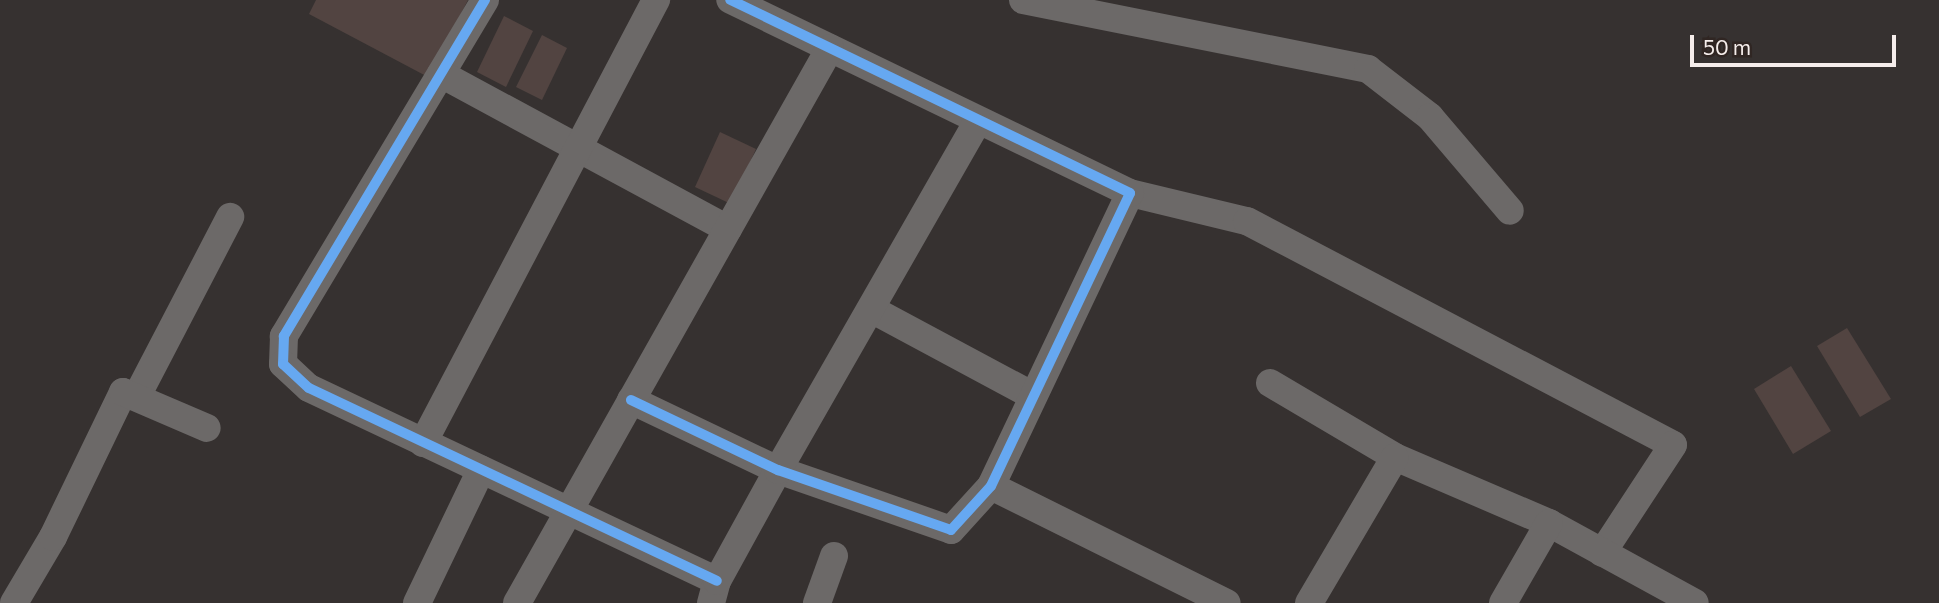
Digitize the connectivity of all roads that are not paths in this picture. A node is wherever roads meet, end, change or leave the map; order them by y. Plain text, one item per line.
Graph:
1 (485, 0) edge
2 (656, 0) edge
3 (730, 0) edge
4 (1023, 0) edge
5 (830, 48) junction
6 (441, 74) junction
7 (978, 121) junction
8 (576, 149) junction
9 (1129, 193) junction
10 (1510, 211) dead end
11 (230, 217) dead end
12 (728, 229) junction
13 (871, 309) junction
14 (1270, 383) dead end
15 (137, 396) junction
16 (1034, 396) junction
17 (631, 400) junction
18 (207, 428) dead end
19 (423, 443) junction
20 (1395, 457) junction
21 (481, 470) junction
22 (778, 470) junction
23 (991, 486) junction
24 (568, 511) junction
25 (1549, 523) junction
26 (1602, 553) junction
27 (834, 556) dead end
28 (714, 592) edge
29 (14, 603) edge
30 (417, 603) edge
31 (517, 603) edge
32 (817, 603) edge
33 (1227, 603) edge
34 (1309, 603) edge
35 (1503, 603) edge
36 (1695, 603) edge

1 - 6 street
2 - 8 street
3 - 5 street
4 - 10 street
5 - 7 street
5 - 12 street
6 - 8 street
6 - 19 street
7 - 9 street
7 - 13 street
8 - 12 street
8 - 19 street
9 - 16 street
9 - 26 street
11 - 15 street
12 - 17 street
13 - 16 street
13 - 22 street
14 - 20 street
15 - 18 street
15 - 29 street
16 - 23 street
17 - 22 street
17 - 24 street
19 - 21 street
20 - 25 street
20 - 34 street
21 - 24 street
21 - 30 street
22 - 23 street
22 - 28 street
23 - 33 street
24 - 28 street
24 - 31 street
25 - 26 street
25 - 35 street
26 - 36 street
27 - 32 street

